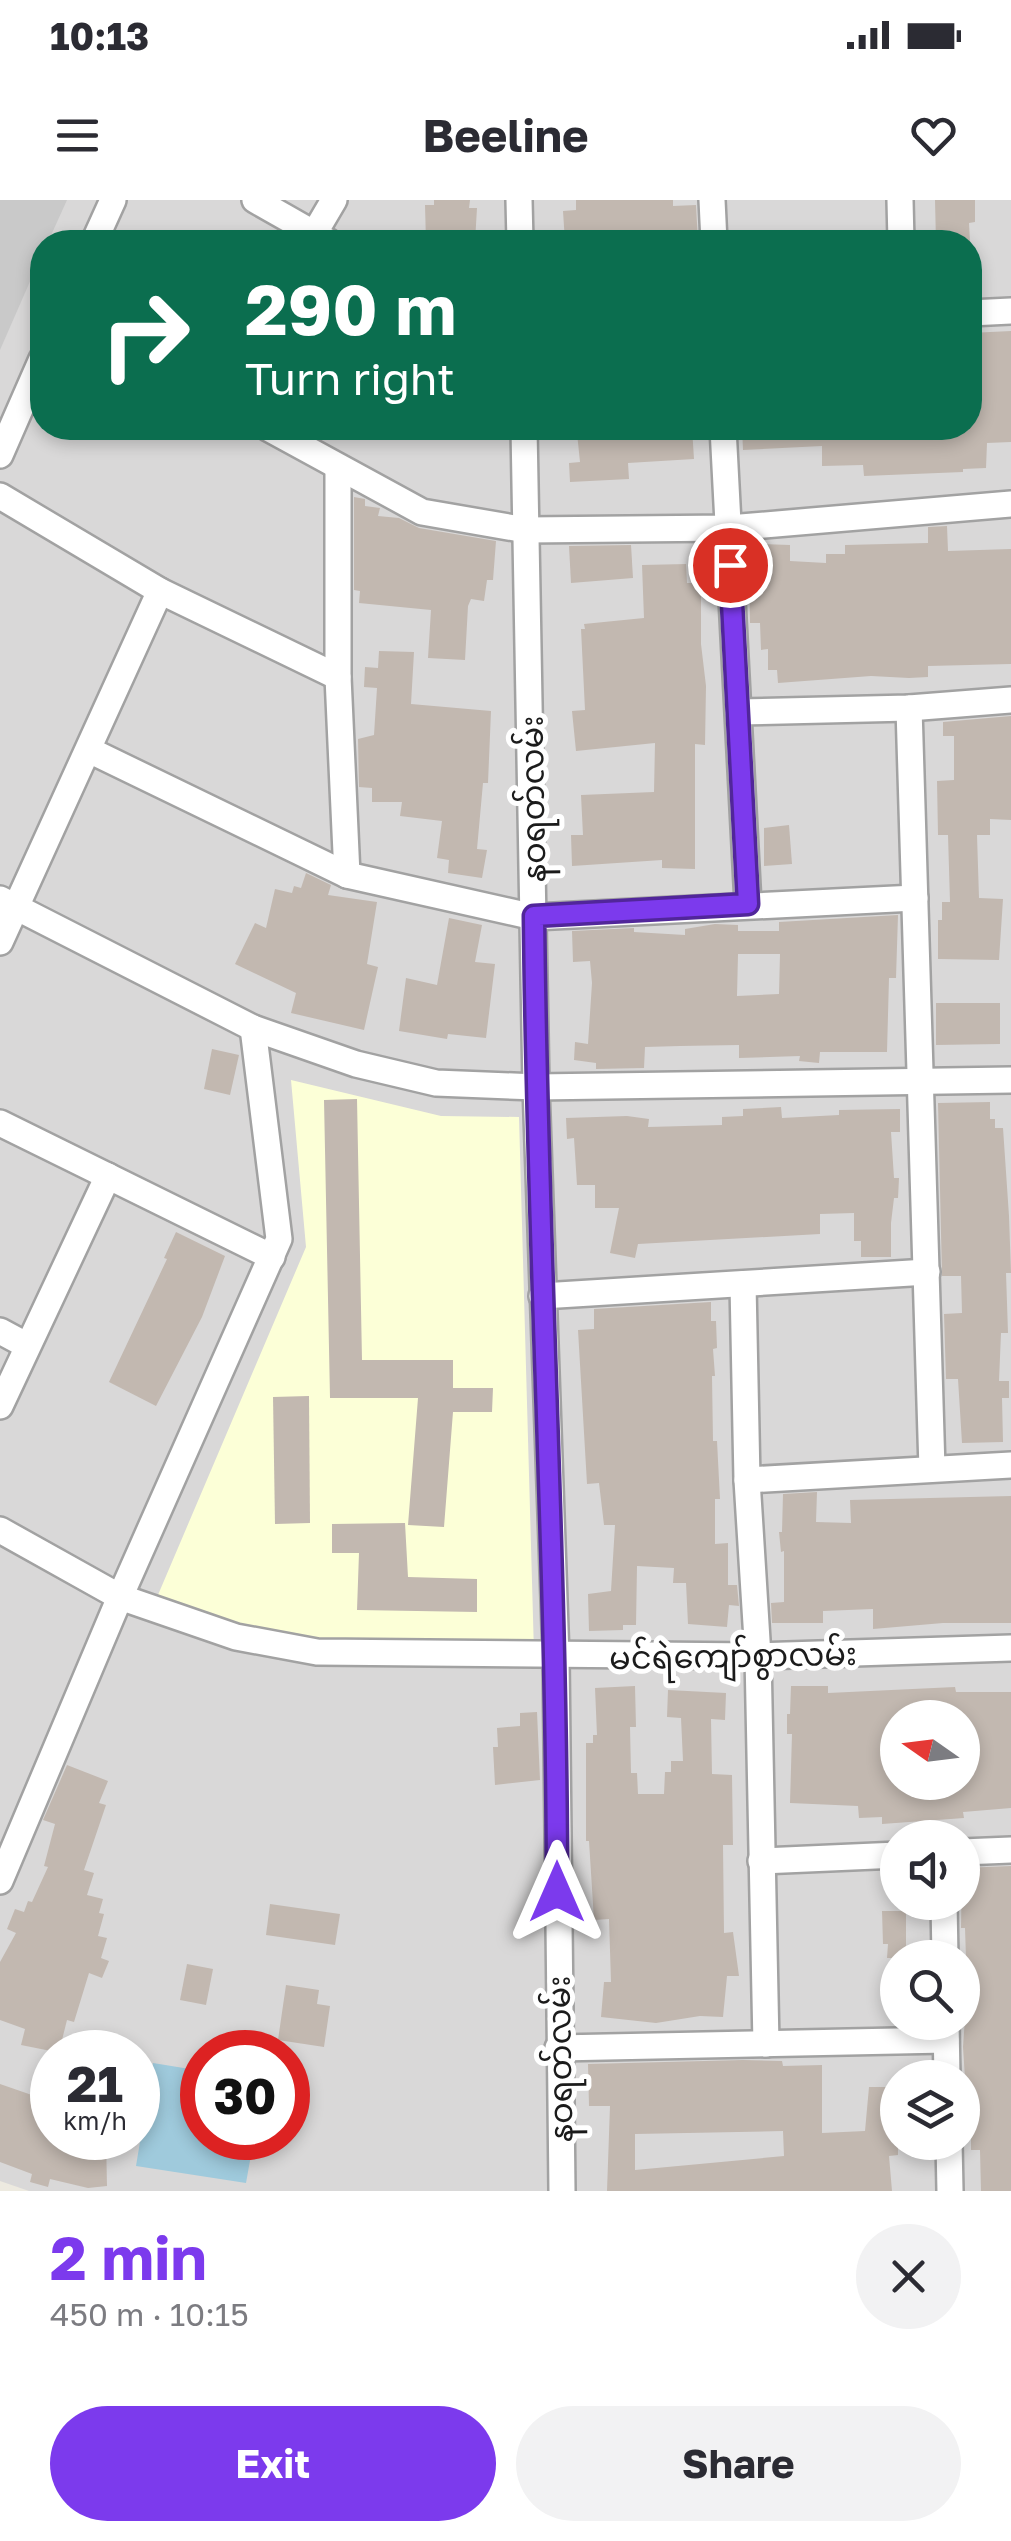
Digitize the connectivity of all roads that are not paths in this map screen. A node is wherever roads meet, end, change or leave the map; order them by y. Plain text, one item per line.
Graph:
1 (113, 200) edge
2 (255, 200) edge
3 (334, 200) edge
4 (519, 200) edge
5 (712, 200) edge
6 (900, 200) edge
7 (99, 230) edge
8 (308, 230) edge
9 (325, 230) edge
10 (520, 230) edge
11 (713, 230) edge
12 (901, 230) edge
13 (1011, 312) edge
14 (982, 313) edge
15 (30, 386) edge
16 (290, 440) edge
17 (524, 440) edge
18 (724, 440) edge
19 (0, 454) edge
20 (338, 467) junction
21 (0, 496) edge
22 (1011, 504) edge
23 (728, 528) junction
24 (526, 530) junction
25 (160, 591) junction
26 (338, 677) junction
27 (1011, 700) edge
28 (909, 708) junction
29 (738, 712) junction
30 (90, 750) junction
31 (347, 875) junction
32 (914, 898) junction
33 (7, 903) edge
34 (748, 904) junction
35 (534, 916) junction
36 (0, 942) edge
37 (253, 1028) junction
38 (918, 1079) junction
39 (1011, 1080) edge
40 (536, 1087) junction
41 (0, 1122) edge
42 (108, 1176) junction
43 (272, 1258) junction
44 (927, 1272) junction
45 (743, 1284) junction
46 (542, 1296) junction
47 (0, 1331) edge
48 (26, 1345) junction
49 (0, 1406) edge
50 (1011, 1465) edge
51 (932, 1470) junction
52 (747, 1480) junction
53 (0, 1530) edge
54 (120, 1597) junction
55 (1011, 1648) edge
56 (758, 1656) junction
57 (556, 1657) junction
58 (1011, 1850) edge
59 (980, 1851) edge
60 (880, 1855) edge
61 (760, 1861) junction
62 (0, 1881) edge
63 (880, 2036) edge
64 (766, 2044) junction
65 (558, 2048) junction
66 (949, 2160) edge
67 (562, 2191) edge
68 (950, 2191) edge

1 - 7 street
2 - 8 street
3 - 9 street
4 - 10 street
5 - 11 street
6 - 12 street
13 - 14 street
15 - 19 street
16 - 20 street
17 - 24 street, နဝရတ်လမ်း
18 - 23 street
20 - 24 street
20 - 26 street
21 - 25 street
22 - 23 street
23 - 24 street
23 - 29 street
24 - 35 street, နဝရတ်လမ်း
25 - 26 street
25 - 30 street
26 - 31 street
27 - 28 street
28 - 29 street
28 - 32 street
29 - 34 street
30 - 31 street
30 - 33 street
31 - 35 street
32 - 34 street
32 - 38 street
33 - 36 street
33 - 37 street
34 - 35 street
35 - 40 street, နဝရတ်လမ်း
37 - 40 street
37 - 43 street
38 - 39 street
38 - 40 street
38 - 44 street
40 - 46 street, နဝရတ်လမ်း
41 - 42 street
42 - 43 street
42 - 48 street
43 - 54 street
44 - 45 street
44 - 51 street
45 - 46 street
45 - 52 street
46 - 57 street, နဝရတ်လမ်း
47 - 48 street
48 - 49 street
50 - 51 street
51 - 52 street
52 - 56 street
53 - 54 street, မင်ရဲကျော်စွာလမ်း
54 - 57 street, မင်ရဲကျော်စွာလမ်း
54 - 62 street
55 - 56 street, မင်ရဲကျော်စွာလမ်း
56 - 57 street, မင်ရဲကျော်စွာလမ်း
56 - 61 street
57 - 65 street, နဝရတ်လမ်း
58 - 59 street
60 - 61 street
61 - 64 street
63 - 64 street
64 - 65 street
65 - 67 street, နဝရတ်လမ်း
66 - 68 street

